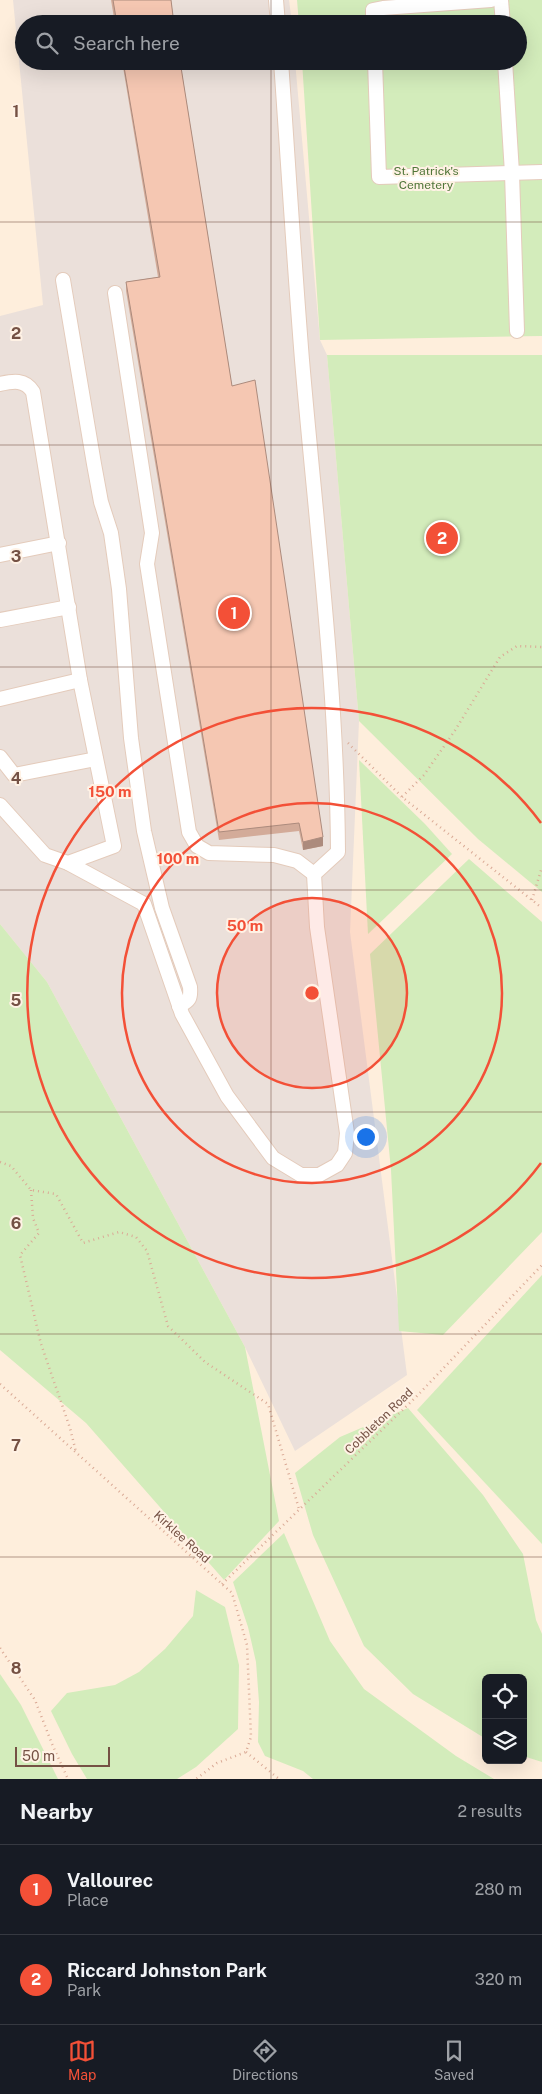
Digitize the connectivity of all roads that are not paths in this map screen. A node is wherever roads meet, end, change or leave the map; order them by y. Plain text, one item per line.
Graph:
1 (276, 0) edge
2 (491, 0) edge
3 (501, 0) edge
4 (277, 15) edge
5 (373, 15) edge
6 (502, 15) edge
7 (281, 70) edge
8 (374, 70) edge
9 (506, 70) edge
10 (542, 172) edge
11 (512, 173) junction
12 (63, 280) dead end
13 (115, 293) dead end
14 (517, 331) dead end
15 (0, 384) edge
16 (59, 543) junction
17 (0, 555) edge
18 (69, 607) junction
19 (0, 620) edge
20 (80, 680) junction
21 (0, 698) edge
22 (0, 757) edge
23 (96, 759) junction
24 (0, 805) edge
25 (68, 863) junction
26 (314, 874) junction
27 (179, 1006) junction

1 - 4 lane
2 - 5 lane
3 - 6 lane
7 - 26 lane
8 - 11 lane
9 - 11 lane
10 - 11 lane
11 - 14 lane
12 - 27 lane
13 - 26 lane
15 - 16 lane
16 - 17 lane
16 - 18 lane
18 - 19 lane
18 - 20 lane
20 - 21 lane
20 - 23 lane
22 - 23 lane
23 - 25 lane
24 - 25 lane
25 - 27 lane
26 - 27 lane

